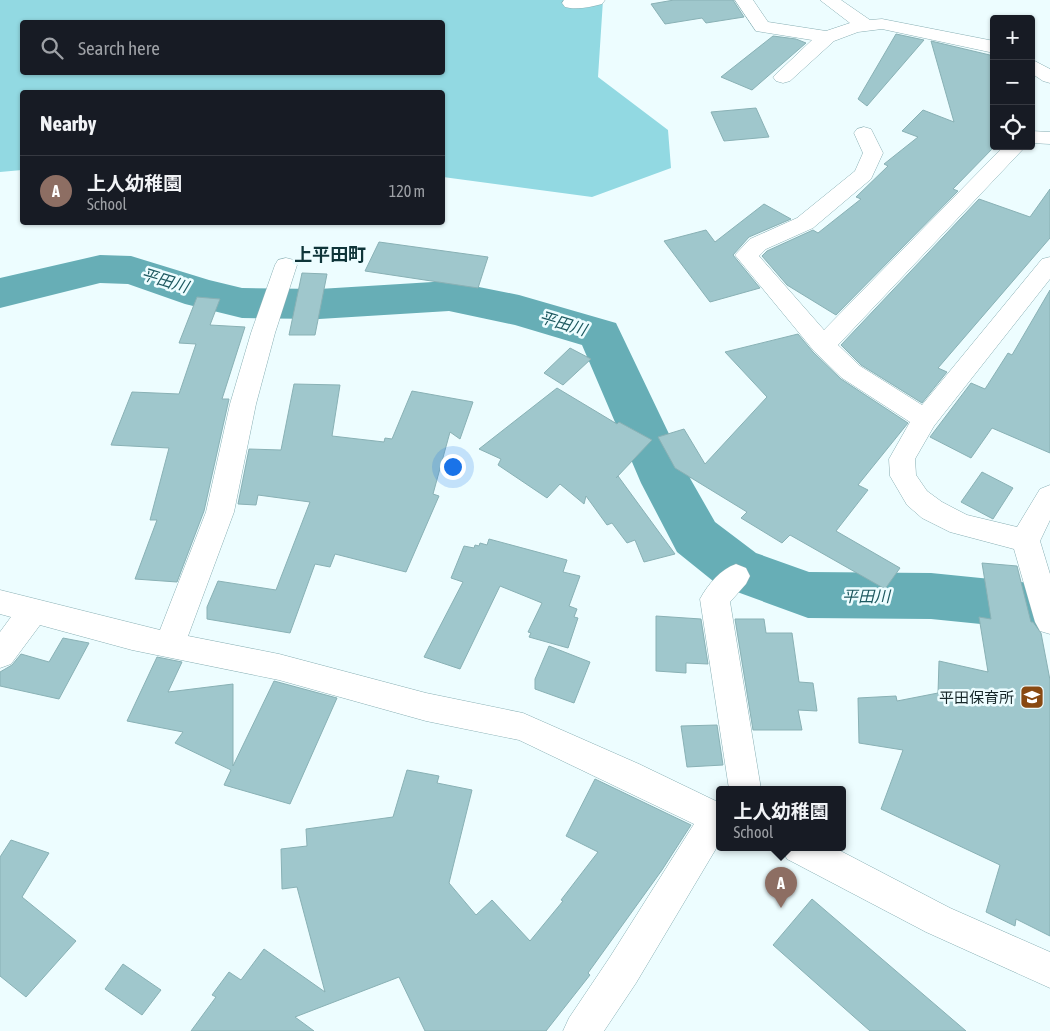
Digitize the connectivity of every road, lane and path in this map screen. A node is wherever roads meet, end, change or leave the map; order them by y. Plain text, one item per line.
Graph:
1 (596, 0) edge
2 (744, 0) edge
3 (829, 0) edge
4 (572, 3) dead end
5 (866, 26) junction
6 (826, 37) junction
7 (990, 46) edge
8 (1035, 67) edge
9 (1050, 76) edge
10 (783, 77) dead end
11 (864, 133) dead end
12 (1035, 137) edge
13 (1050, 138) edge
14 (1012, 150) edge
15 (1050, 264) edge
16 (286, 265) dead end
17 (823, 345) junction
18 (925, 419) junction
19 (1050, 496) edge
20 (1026, 541) junction
21 (736, 576) dead end
22 (0, 602) edge
23 (1047, 609) edge
24 (33, 611) junction
25 (170, 644) junction
26 (0, 655) edge
27 (746, 786) edge
28 (716, 818) edge
29 (716, 822) edge
30 (807, 851) edge
31 (1050, 970) edge
32 (582, 1031) edge

1 - 4 street
2 - 6 street
3 - 5 street
5 - 6 street
5 - 7 street
6 - 10 street
8 - 9 street
11 - 17 street
12 - 13 street
14 - 17 street
15 - 18 street
16 - 25 street
17 - 18 street
18 - 20 street
19 - 20 street
20 - 23 street
21 - 27 street
22 - 24 street
24 - 25 street
24 - 26 street
25 - 28 street
29 - 32 street
30 - 31 street

